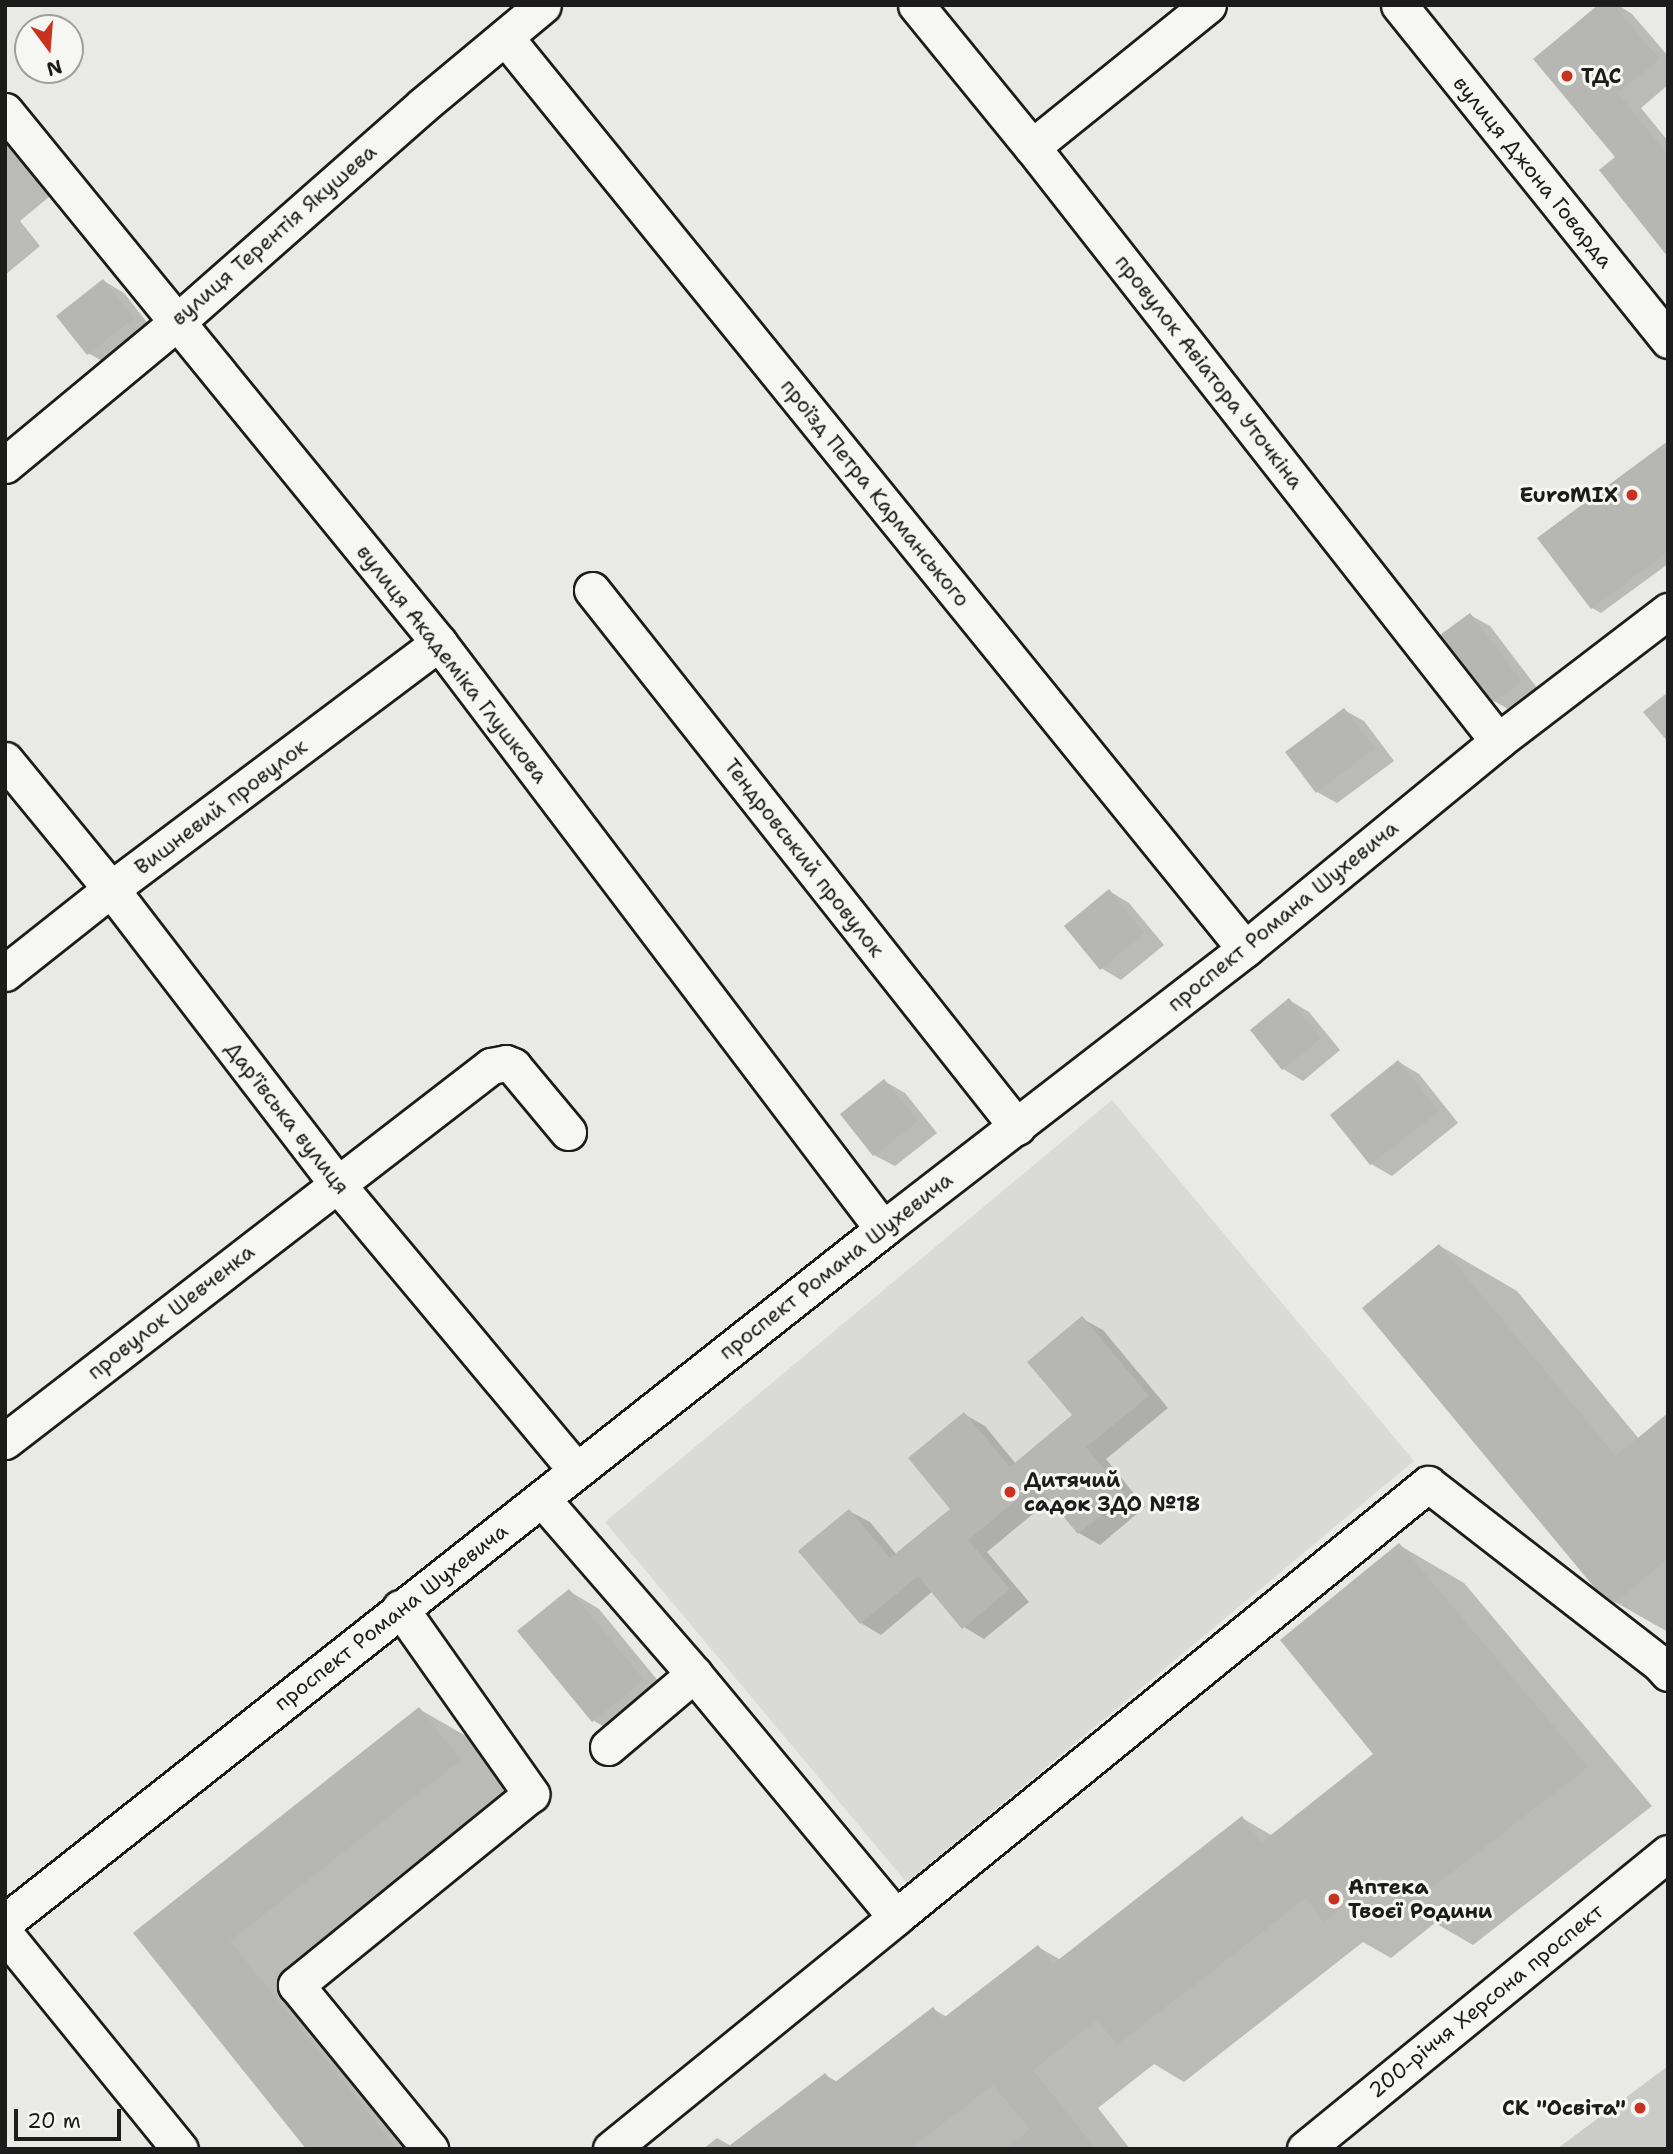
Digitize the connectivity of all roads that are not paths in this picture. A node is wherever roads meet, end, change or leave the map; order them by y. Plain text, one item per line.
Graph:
1 (543, 5) edge
2 (916, 5) edge
3 (1208, 5) edge
4 (1399, 5) edge
5 (505, 37) junction
6 (5, 111) edge
7 (1032, 147) junction
8 (177, 321) junction
9 (1668, 340) edge
10 (5, 465) edge
11 (592, 590) dead end
12 (1668, 611) edge
13 (439, 643) junction
14 (1498, 741) junction
15 (5, 760) edge
16 (111, 889) junction
17 (1245, 949) junction
18 (5, 973) edge
19 (1017, 1127) junction
20 (568, 1132) dead end
21 (337, 1184) junction
22 (883, 1229) junction
23 (5, 1441) edge
24 (576, 1470) junction
25 (542, 1499) junction
26 (400, 1608) junction
27 (1668, 1673) edge
28 (694, 1674) junction
29 (608, 1747) dead end
30 (1668, 1853) edge
31 (896, 1917) junction
32 (5, 1922) edge
33 (5, 1934) edge
34 (180, 2149) edge
35 (430, 2149) edge
36 (611, 2149) edge
37 (1305, 2149) edge

1 - 5 street, вулиця Терентія Якушева
2 - 7 street, провулок Авіатора Уточкіна
3 - 7 street
4 - 9 street, вулиця Джона Говарда
5 - 8 street, вулиця Терентія Якушева
5 - 17 street, проїзд Петра Карманського
6 - 8 street, вулиця Академіка Глушкова
7 - 14 street, провулок Авіатора Уточкіна
8 - 10 street, вулиця Терентія Якушева
8 - 13 street, вулиця Академіка Глушкова
11 - 19 street, Тендровський провулок
12 - 14 street, проспект Романа Шухевича
13 - 16 street, Вишневий провулок
13 - 22 street, вулиця Академіка Глушкова
14 - 17 street, проспект Романа Шухевича
15 - 16 street, Дар'ївська вулиця
16 - 18 street, Вишневий провулок
16 - 21 street, Дар'ївська вулиця
17 - 19 street, проспект Романа Шухевича
19 - 22 street, проспект Романа Шухевича
20 - 21 street, провулок Шевченка
21 - 23 street, провулок Шевченка
21 - 24 street, Дар'ївська вулиця
22 - 24 street, проспект Романа Шухевича
24 - 25 street, проспект Романа Шухевича
25 - 26 street, проспект Романа Шухевича
25 - 28 street
26 - 32 street, проспект Романа Шухевича
26 - 35 street
27 - 31 street
28 - 29 street
28 - 31 street
30 - 37 street, 200-річчя Херсона проспект
31 - 36 street
33 - 34 street

